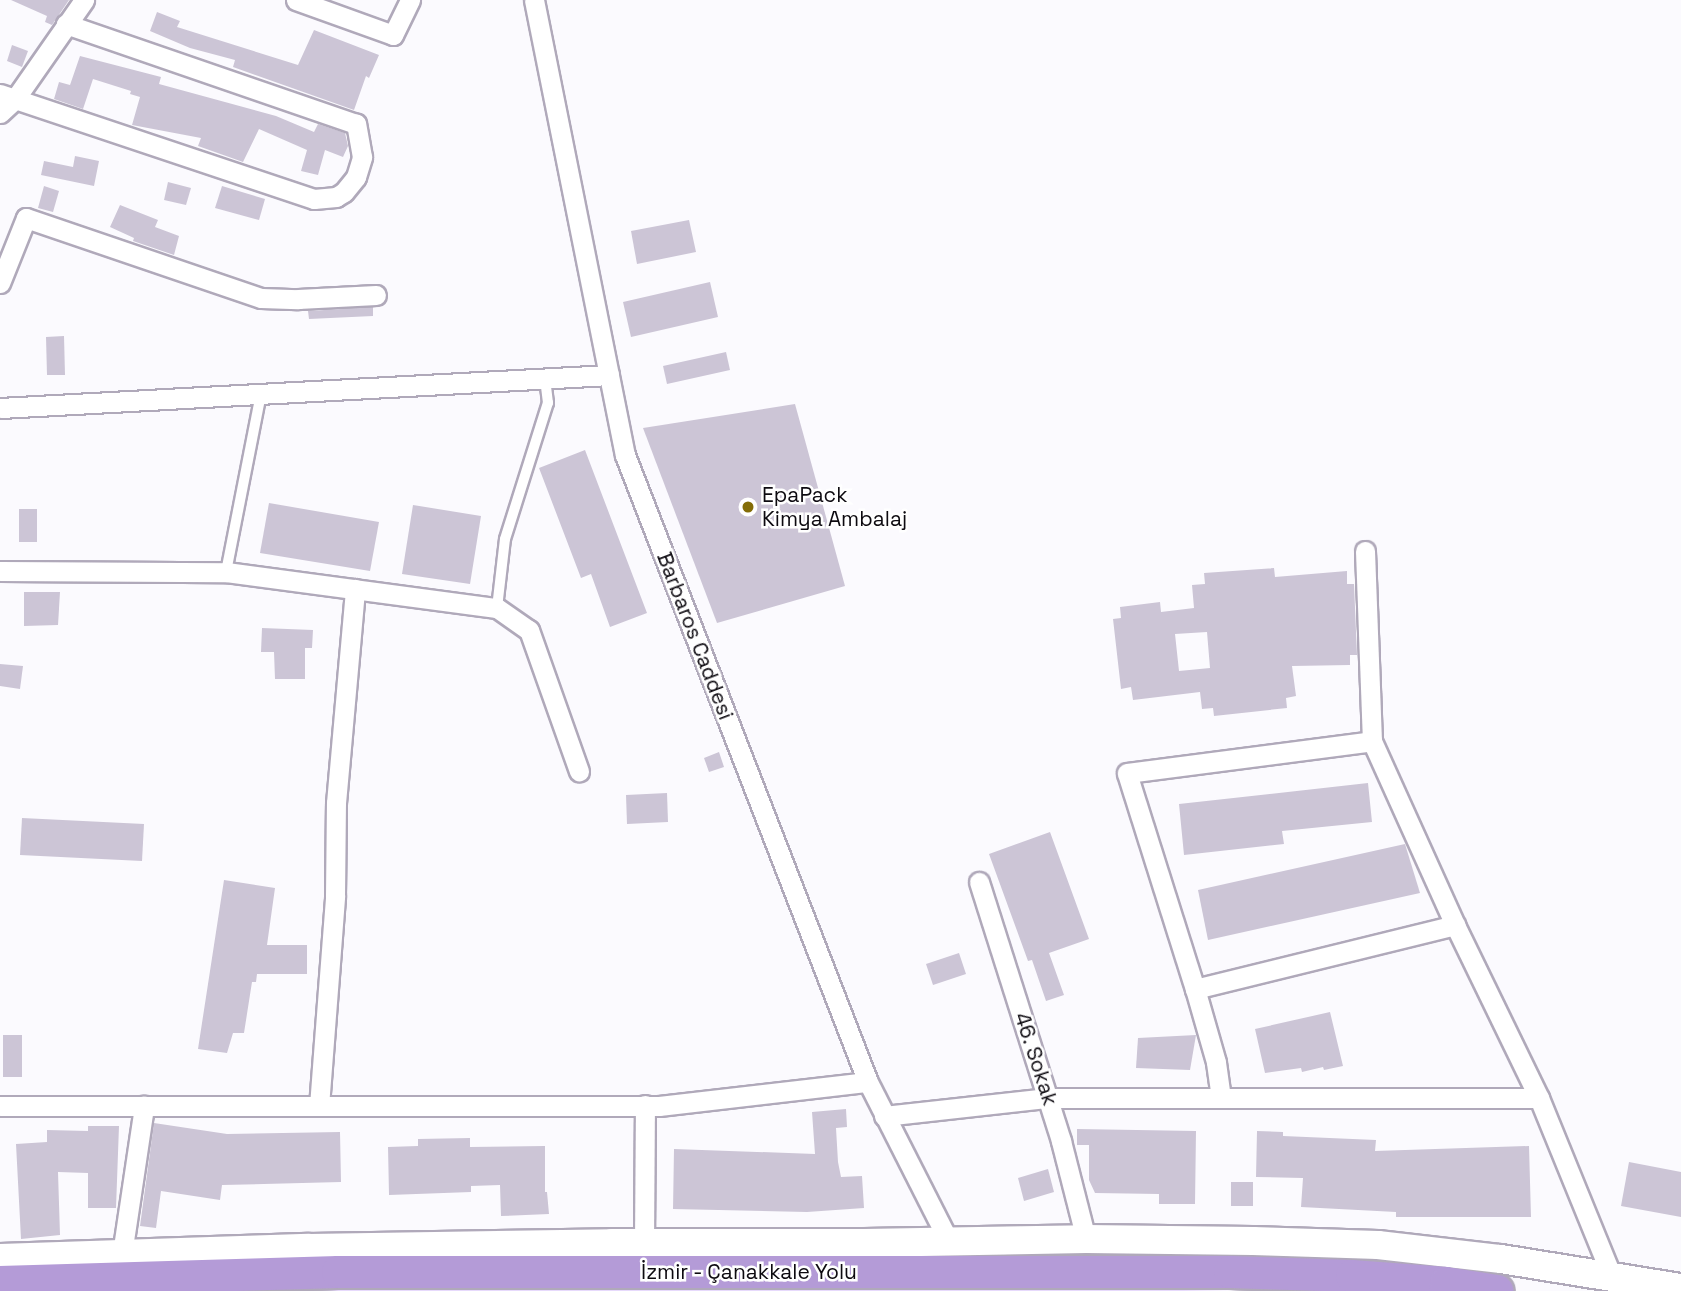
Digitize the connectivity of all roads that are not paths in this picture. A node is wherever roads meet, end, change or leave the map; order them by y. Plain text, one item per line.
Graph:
1 (84, 0) edge
2 (296, 0) edge
3 (410, 0) edge
4 (534, 0) edge
5 (66, 24) junction
6 (7, 97) edge
7 (0, 113) edge
8 (0, 284) edge
9 (376, 295) dead end
10 (609, 375) junction
11 (545, 379) junction
12 (261, 394) junction
13 (0, 408) edge
14 (1365, 551) dead end
15 (0, 571) edge
16 (226, 572) junction
17 (355, 589) junction
18 (497, 608) junction
19 (1372, 741) junction
20 (579, 771) dead end
21 (979, 882) dead end
22 (1455, 925) junction
23 (1195, 989) junction
24 (868, 1082) junction
25 (1048, 1098) junction
26 (1222, 1098) junction
27 (1539, 1098) junction
28 (319, 1105) junction
29 (645, 1105) junction
30 (0, 1106) edge
31 (144, 1106) junction
32 (884, 1116) junction
33 (1086, 1239) junction
34 (949, 1242) junction
35 (644, 1243) junction
36 (122, 1254) junction
37 (0, 1258) edge
38 (1612, 1277) junction
39 (0, 1282) edge
40 (1681, 1288) edge
41 (1496, 1291) edge

1 - 5 street
2 - 3 street
4 - 10 street, Barbaros Caddesi
5 - 6 street
5 - 6 street
6 - 7 street
8 - 9 street
10 - 11 street
10 - 24 street, Barbaros Caddesi
11 - 12 street
11 - 18 lane
12 - 13 street
12 - 16 lane
14 - 19 street
15 - 16 street
16 - 17 street
17 - 18 street
17 - 28 street
18 - 20 street
19 - 22 street
19 - 23 street
21 - 25 street, 46. Sokak
22 - 23 street
22 - 27 street
23 - 26 street
24 - 29 street
24 - 32 street, Barbaros Caddesi
25 - 26 street
25 - 32 street
25 - 33 street, 46. Sokak
26 - 27 street
27 - 38 street
28 - 29 street
28 - 31 street
29 - 35 street
30 - 31 street
31 - 36 street
32 - 34 street, Barbaros Caddesi
33 - 34 main road
33 - 38 main road
34 - 35 main road
35 - 36 main road
36 - 37 main road
38 - 40 main road
39 - 41 highway, İzmir - Çanakkale Yolu

